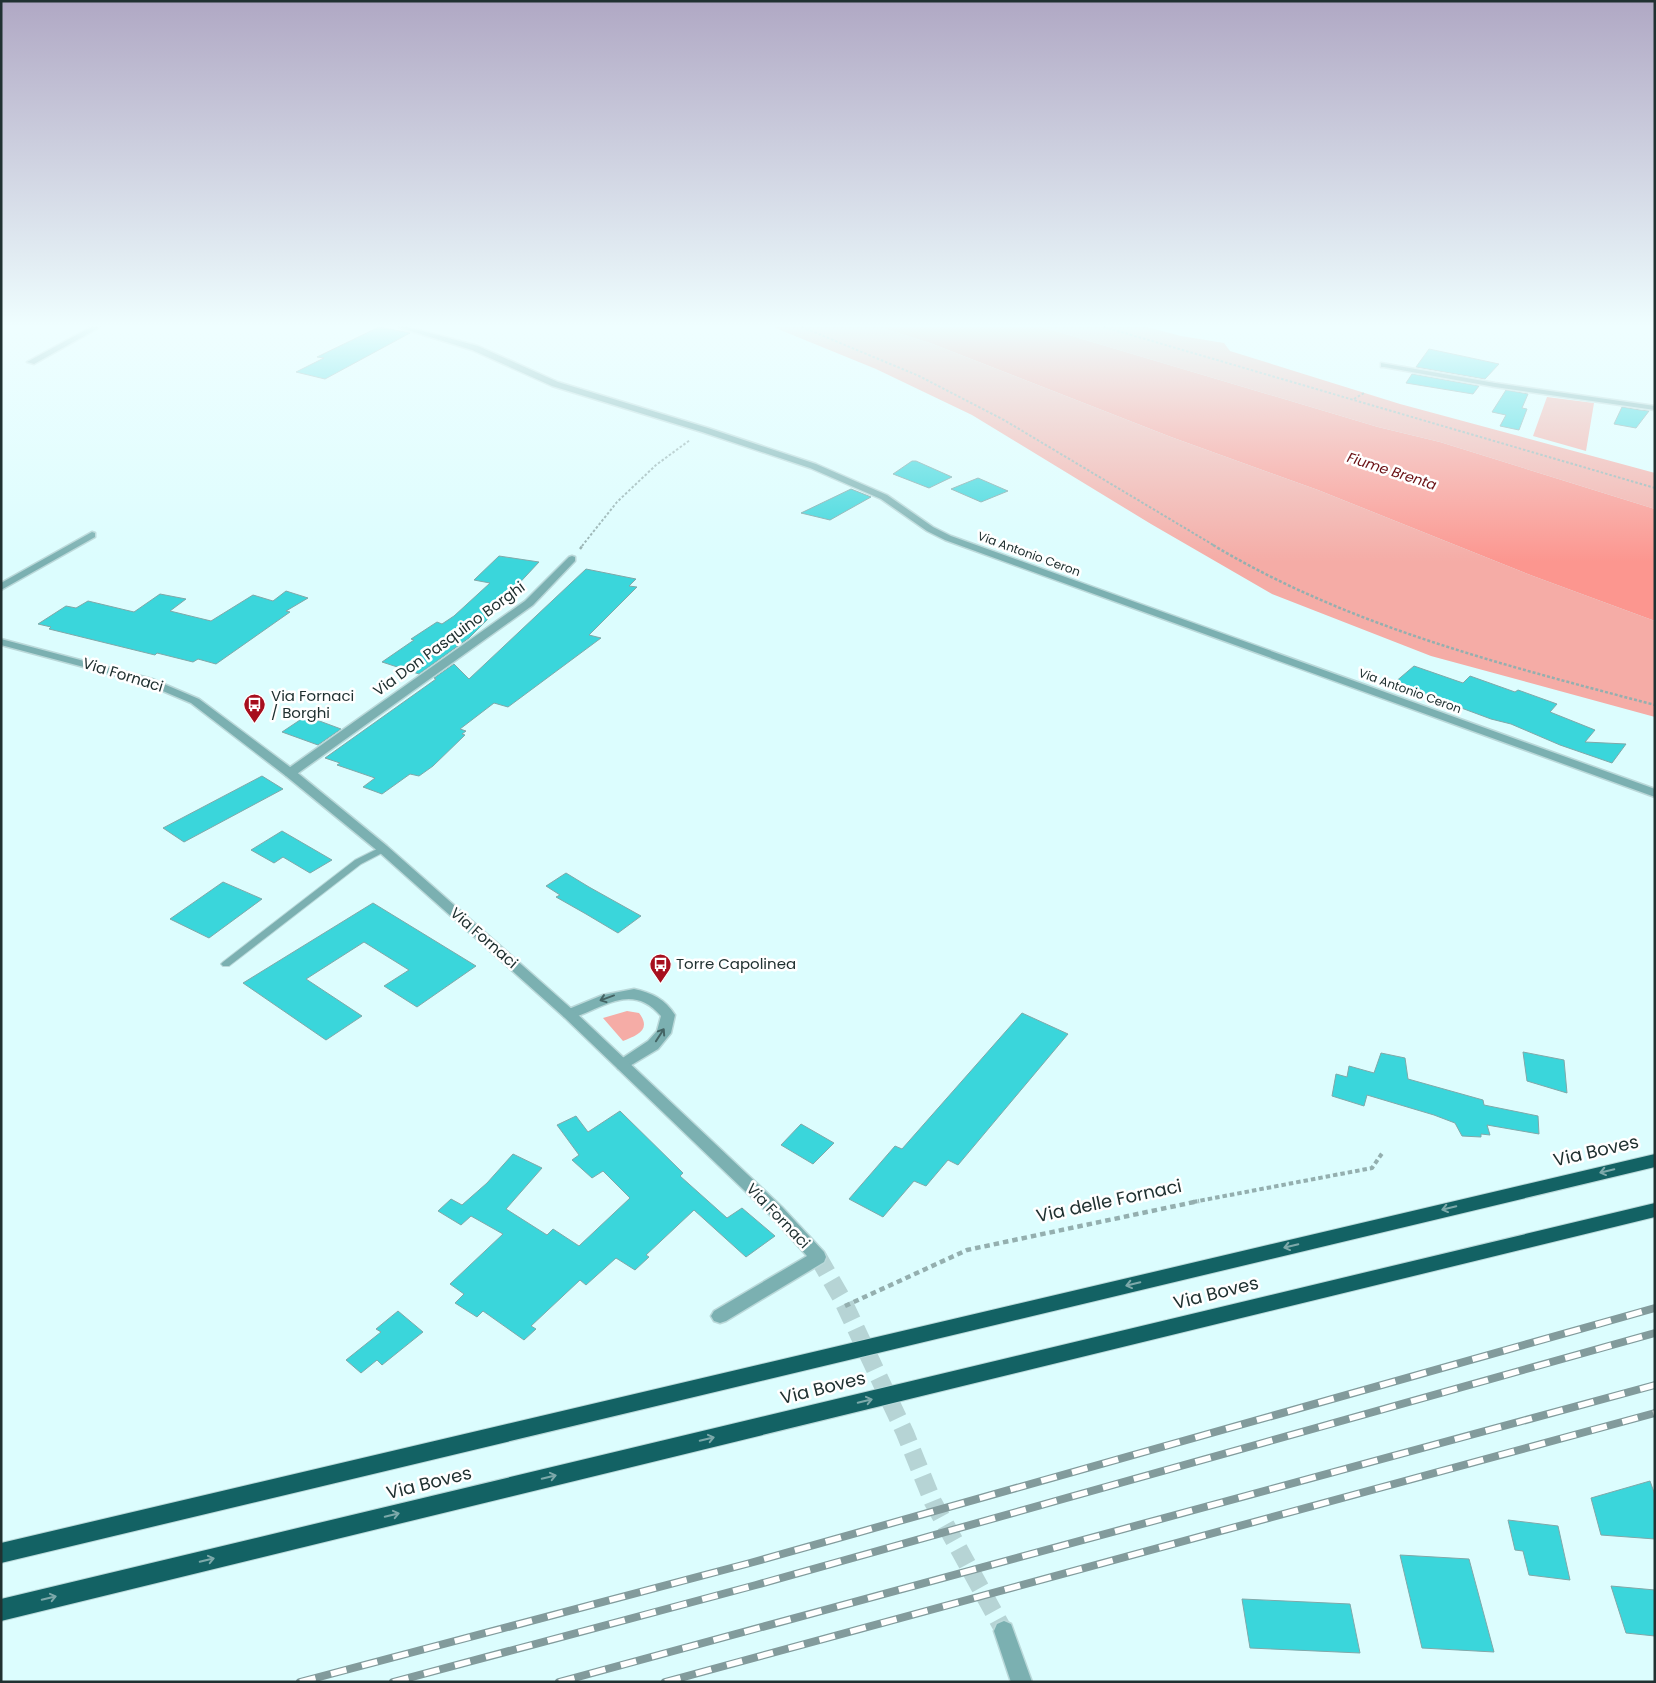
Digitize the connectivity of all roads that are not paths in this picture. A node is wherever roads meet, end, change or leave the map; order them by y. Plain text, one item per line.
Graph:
1 (626, 406) edge
2 (1637, 406) edge
3 (1655, 408) edge
4 (92, 535) dead end
5 (572, 559) road end
6 (1, 587) edge
7 (1, 642) edge
8 (290, 773) junction
9 (1655, 793) edge
10 (383, 849) junction
11 (226, 964) dead end
12 (570, 1014) junction
13 (623, 1065) junction
14 (1655, 1160) edge
15 (1655, 1210) edge
16 (720, 1316) dead end
17 (1, 1553) edge
18 (1, 1610) edge
19 (1004, 1631) tunnel mouth
20 (1022, 1682) edge

1 - 9 street, Via Antonio Ceron
2 - 3 street
4 - 6 street
5 - 8 street, Via Don Pasquino Borghi
7 - 8 street, Via Fornaci
8 - 10 street, Via Fornaci
10 - 11 lane
10 - 12 street, Via Fornaci
12 - 13 street, Via Fornaci
13 -> 12 street
13 - 16 street, Via Fornaci
14 -> 17 highway, Via Boves
18 -> 15 highway, Via Boves
19 - 20 street

